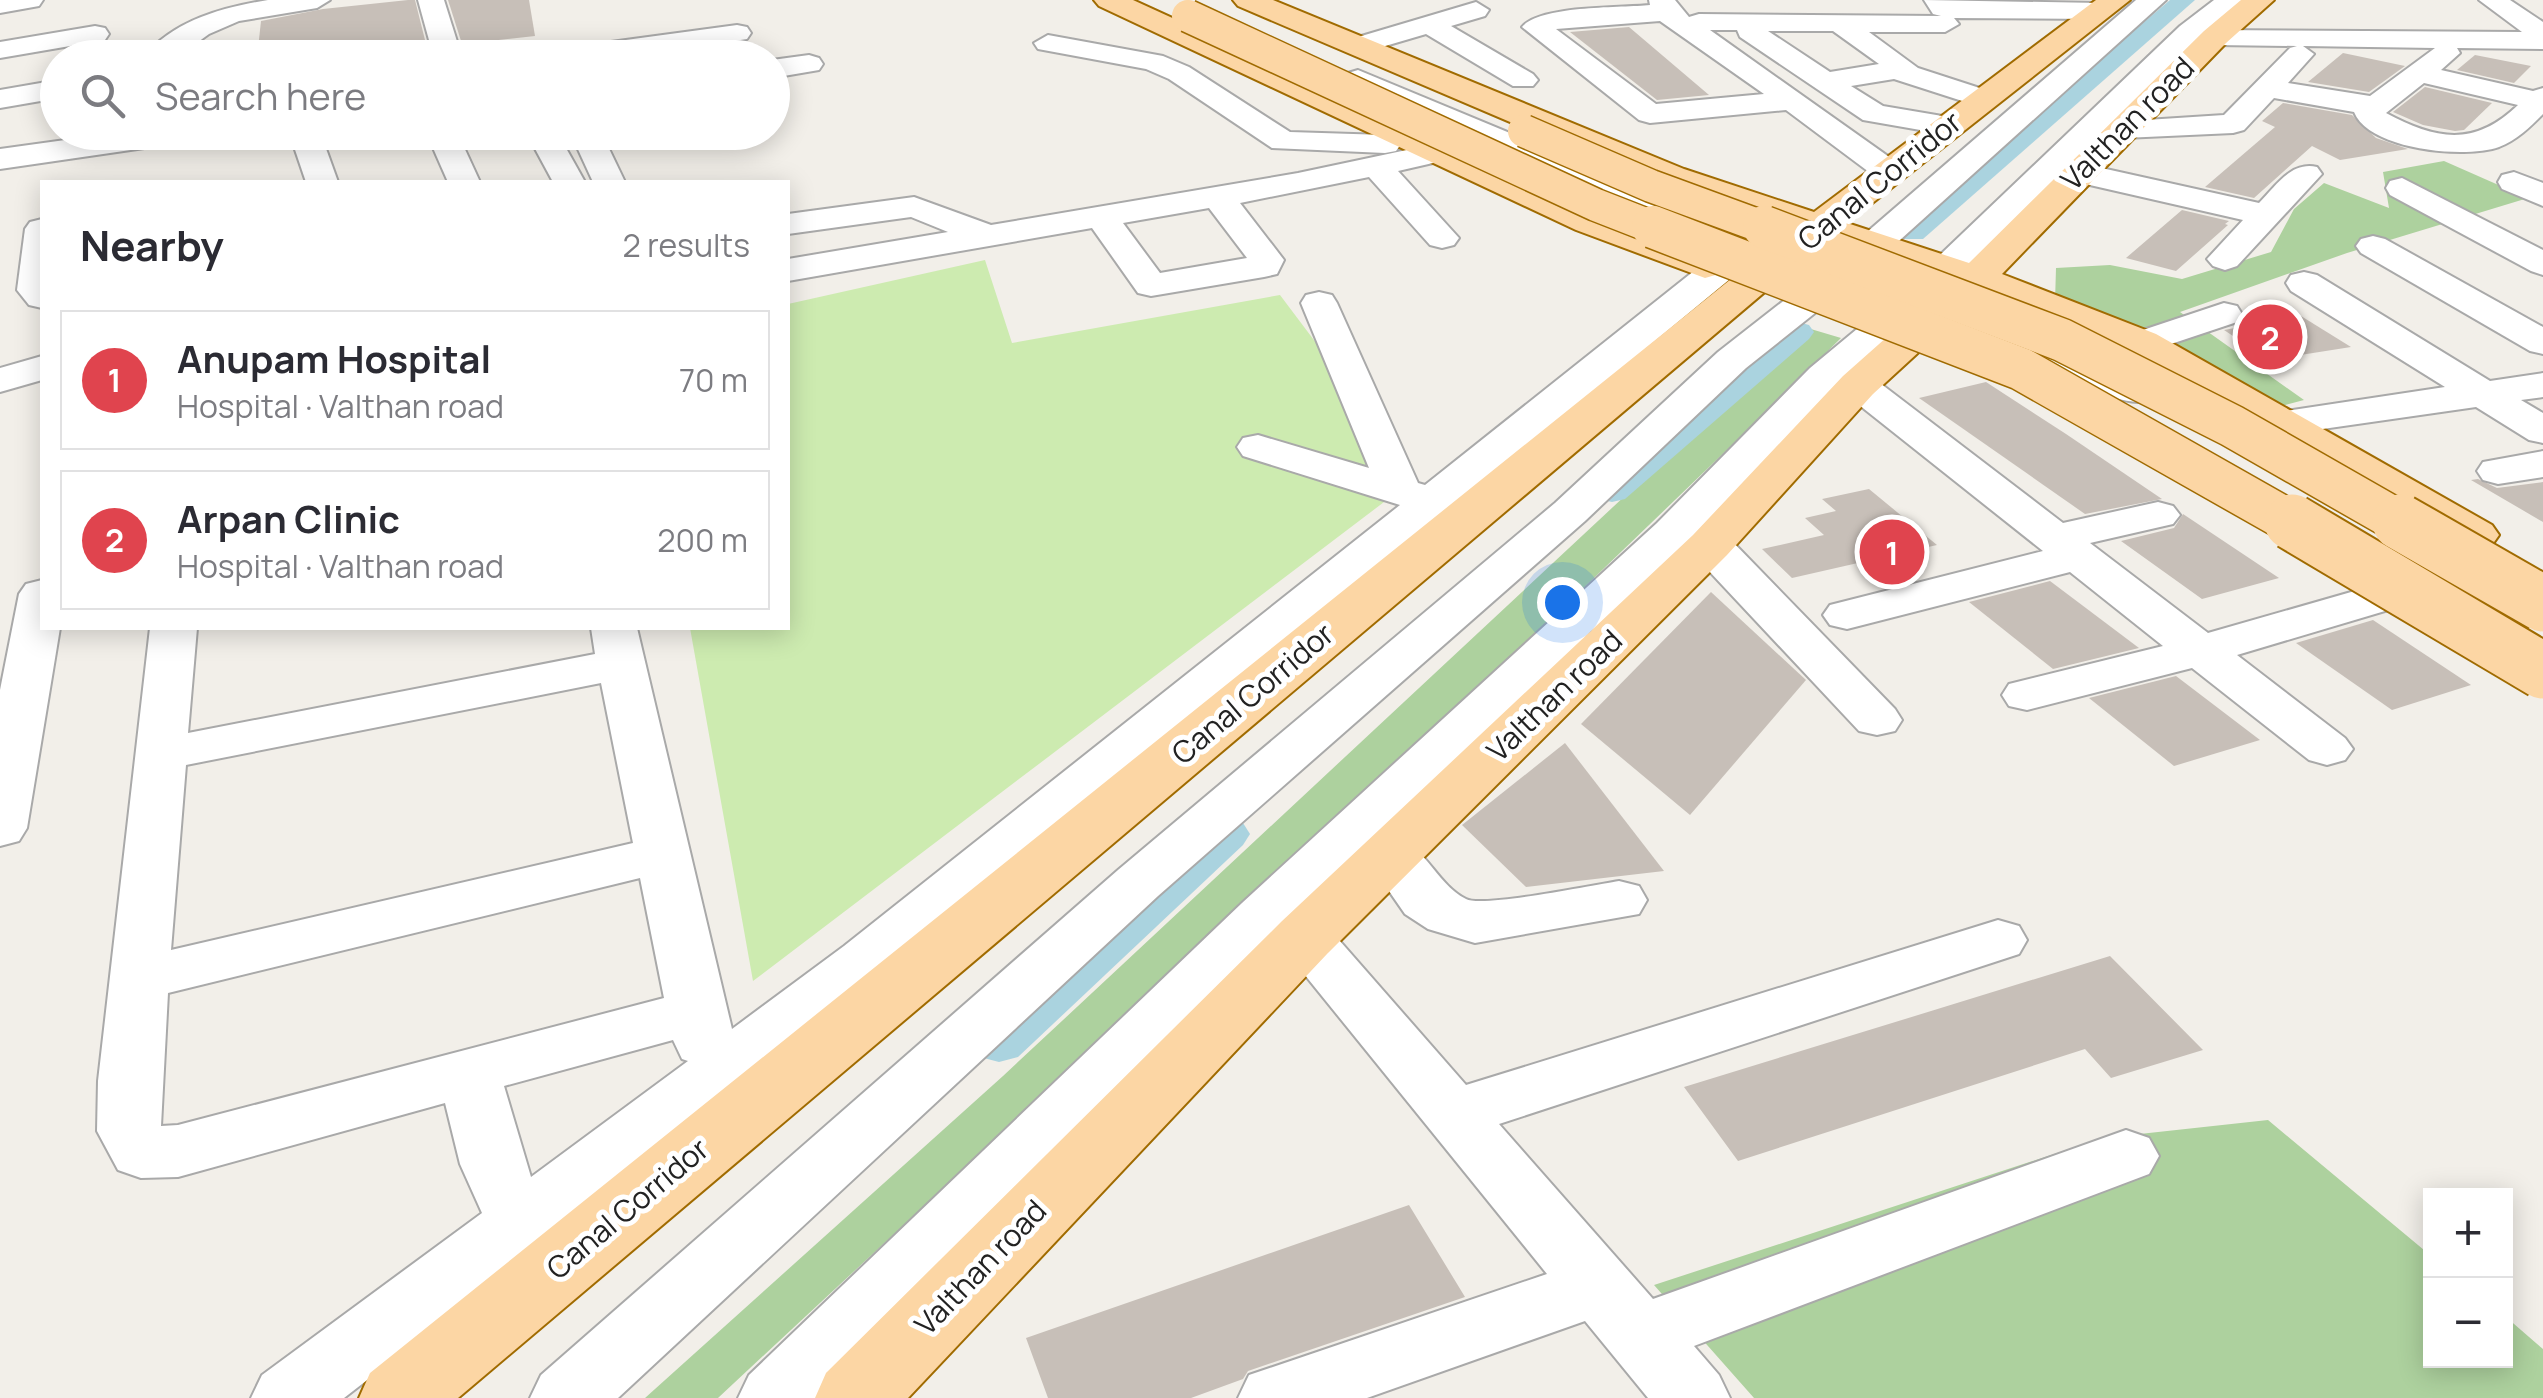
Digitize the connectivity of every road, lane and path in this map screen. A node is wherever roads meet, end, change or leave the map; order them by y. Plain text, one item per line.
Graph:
1 (30, 0) edge
2 (79, 0) edge
3 (181, 0) edge
4 (317, 0) edge
5 (431, 0) edge
6 (1109, 0) edge
7 (1625, 0) edge
8 (2153, 0) edge
9 (2259, 0) edge
10 (2492, 0) edge
11 (289, 1) edge
12 (1535, 1) edge
13 (1201, 3) edge
14 (0, 5) edge
15 (2107, 6) edge
16 (1476, 10) dead end
17 (1941, 10) edge
18 (1749, 13) edge
19 (2222, 18) edge
20 (1690, 20) edge
21 (1839, 23) junction
22 (1430, 24) junction
23 (199, 28) junction
24 (736, 33) dead end
25 (2543, 38) edge
26 (97, 40) edge
27 (182, 40) edge
28 (443, 40) edge
29 (692, 40) edge
30 (1048, 43) dead end
31 (1669, 45) dead end
32 (1358, 46) junction
33 (1874, 46) junction
34 (40, 50) edge
35 (0, 52) edge
36 (1612, 52) dead end
37 (2446, 53) dead end
38 (2300, 54) dead end
39 (1787, 56) junction
40 (1574, 57) junction
41 (810, 64) dead end
42 (790, 67) edge
43 (1898, 71) junction
44 (2416, 73) junction
45 (1523, 80) dead end
46 (1825, 81) junction
47 (2265, 88) junction
48 (40, 91) edge
49 (10, 97) edge
50 (1984, 99) junction
51 (2541, 99) edge
52 (1791, 100) junction
53 (2375, 106) junction
54 (1949, 126) junction
55 (2124, 129) junction
56 (1425, 149) junction
57 (114, 150) edge
58 (310, 150) edge
59 (449, 150) edge
60 (552, 150) edge
61 (593, 150) edge
62 (0, 159) edge
63 (53, 167) edge
64 (1378, 168) junction
65 (1888, 171) junction
66 (2079, 173) junction
67 (921, 174) dead end
68 (2306, 174) dead end
69 (321, 180) edge
70 (463, 180) edge
71 (568, 180) edge
72 (608, 180) edge
73 (2402, 188) dead end
74 (1716, 193) junction
75 (790, 194) edge
76 (1218, 196) junction
77 (1100, 216) junction
78 (2266, 216) junction
79 (790, 224) edge
80 (982, 234) junction
81 (1442, 238) dead end
82 (40, 242) edge
83 (2373, 246) dead end
84 (2224, 259) dead end
85 (2543, 264) edge
86 (1798, 266) junction
87 (790, 270) edge
88 (2304, 284) dead end
89 (40, 295) edge
90 (1319, 303) dead end
91 (1927, 305) junction
92 (2224, 314) dead end
93 (2141, 342) junction
94 (2543, 343) edge
95 (40, 369) edge
96 (2088, 376) junction
97 (0, 380) edge
98 (1858, 385) junction
99 (2543, 385) edge
100 (2482, 394) junction
101 (40, 395) edge
102 (0, 402) edge
103 (2281, 423) junction
104 (2543, 432) edge
105 (1258, 447) dead end
106 (2543, 464) edge
107 (2498, 470) dead end
108 (1418, 497) junction
109 (2158, 515) dead end
110 (1710, 545) junction
111 (2065, 547) junction
112 (2543, 573) edge
113 (2379, 598) junction
114 (2543, 604) edge
115 (40, 605) edge
116 (1847, 615) dead end
117 (2543, 618) edge
118 (174, 630) edge
119 (2543, 645) edge
120 (618, 646) edge
121 (2200, 651) junction
122 (2543, 672) edge
123 (2026, 695) dead end
124 (2543, 701) edge
125 (1877, 720) dead end
126 (2327, 748) dead end
127 (161, 754) junction
128 (0, 828) edge
129 (663, 854) junction
130 (1392, 855) junction
131 (1620, 900) dead end
132 (1304, 938) junction
133 (1998, 940) dead end
134 (138, 980) junction
135 (697, 1011) junction
136 (470, 1072) junction
137 (711, 1077) junction
138 (1456, 1113) junction
139 (2126, 1156) dead end
140 (542, 1242) junction
141 (1620, 1311) junction
142 (288, 1398) edge
143 (399, 1398) edge
144 (568, 1398) edge
145 (775, 1398) edge
146 (855, 1398) edge
147 (1275, 1398) edge
148 (1693, 1398) edge

1 - 14 street
2 - 26 street
3 - 23 street
4 - 11 street
5 - 28 street
6 - 56 main road
7 - 12 street
8 - 86 street
9 - 19 main road, Valthan road
10 - 25 street
11 - 23 street
13 - 32 main road
13 - 86 street
13 - 114 main road, bridge
13 - 122 main road, bridge
15 - 17 street
15 - 50 main road, Canal Corridor
16 - 22 street
17 - 18 street
17 - 21 street
18 - 20 street
18 - 21 street
18 - 39 street
19 - 25 street
19 - 55 main road, Valthan road
19 - 91 street
20 - 31 street
20 - 40 street
20 - 52 street
21 - 33 street
22 - 32 street
22 - 45 street
23 - 27 street
24 - 29 street
30 - 56 street
32 - 74 main road
33 - 39 street
33 - 43 street
34 - 35 street
35 - 49 street
36 - 40 street
37 - 44 street
38 - 47 street
39 - 46 street
40 - 52 street
41 - 42 street
43 - 46 street
43 - 50 street
44 - 51 street
44 - 53 street
46 - 54 street
47 - 53 street
47 - 55 street
48 - 49 street
50 - 54 main road, Canal Corridor
51 - 53 street
52 - 65 street
54 - 65 main road, Canal Corridor
55 - 66 main road, Valthan road
56 - 64 street
56 - 86 main road
57 - 63 street
58 - 69 street
59 - 70 street
60 - 71 street
61 - 72 street
62 - 63 street
64 - 76 street
64 - 81 street
65 - 74 main road
65 - 86 main road, Canal Corridor
66 - 78 street
66 - 91 main road, Valthan road
67 - 75 street
68 - 78 street
73 - 85 street
74 - 86 main road
76 - 77 street
76 - 77 street
77 - 80 street
78 - 84 street
79 - 80 street
80 - 87 street
82 - 89 street
83 - 94 street
86 - 91 main road
86 - 91 main road
86 - 108 street
86 - 140 main road, Canal Corridor
86 - 144 street
88 - 100 street
90 - 108 street
91 - 93 main road
91 - 96 street
91 - 98 main road, Valthan road
91 - 113 main road
91 - 145 street
92 - 93 street
93 - 103 main road
95 - 97 street
96 - 117 street
96 - 119 street
98 - 110 main road, Valthan road
98 - 111 street
99 - 100 street
100 - 103 street
100 - 104 street
101 - 102 street
103 - 112 main road
105 - 108 street
106 - 107 street
108 - 137 street
109 - 111 street
110 - 125 street
110 - 130 main road, Valthan road
111 - 116 street
111 - 121 street
113 - 121 street
113 - 124 main road
115 - 128 street
118 - 127 street
120 - 127 street
120 - 129 street
121 - 123 street
121 - 126 street
127 - 134 street
129 - 134 street
129 - 135 street
130 - 131 street
130 - 132 main road, Valthan road
132 - 138 street
132 - 146 main road, Valthan road
133 - 138 street
134 - 136 street
135 - 136 street
135 - 137 street
136 - 140 street
137 - 140 street
138 - 141 street
139 - 141 street
140 - 142 street
140 - 143 main road, Canal Corridor
141 - 147 street
141 - 148 street

